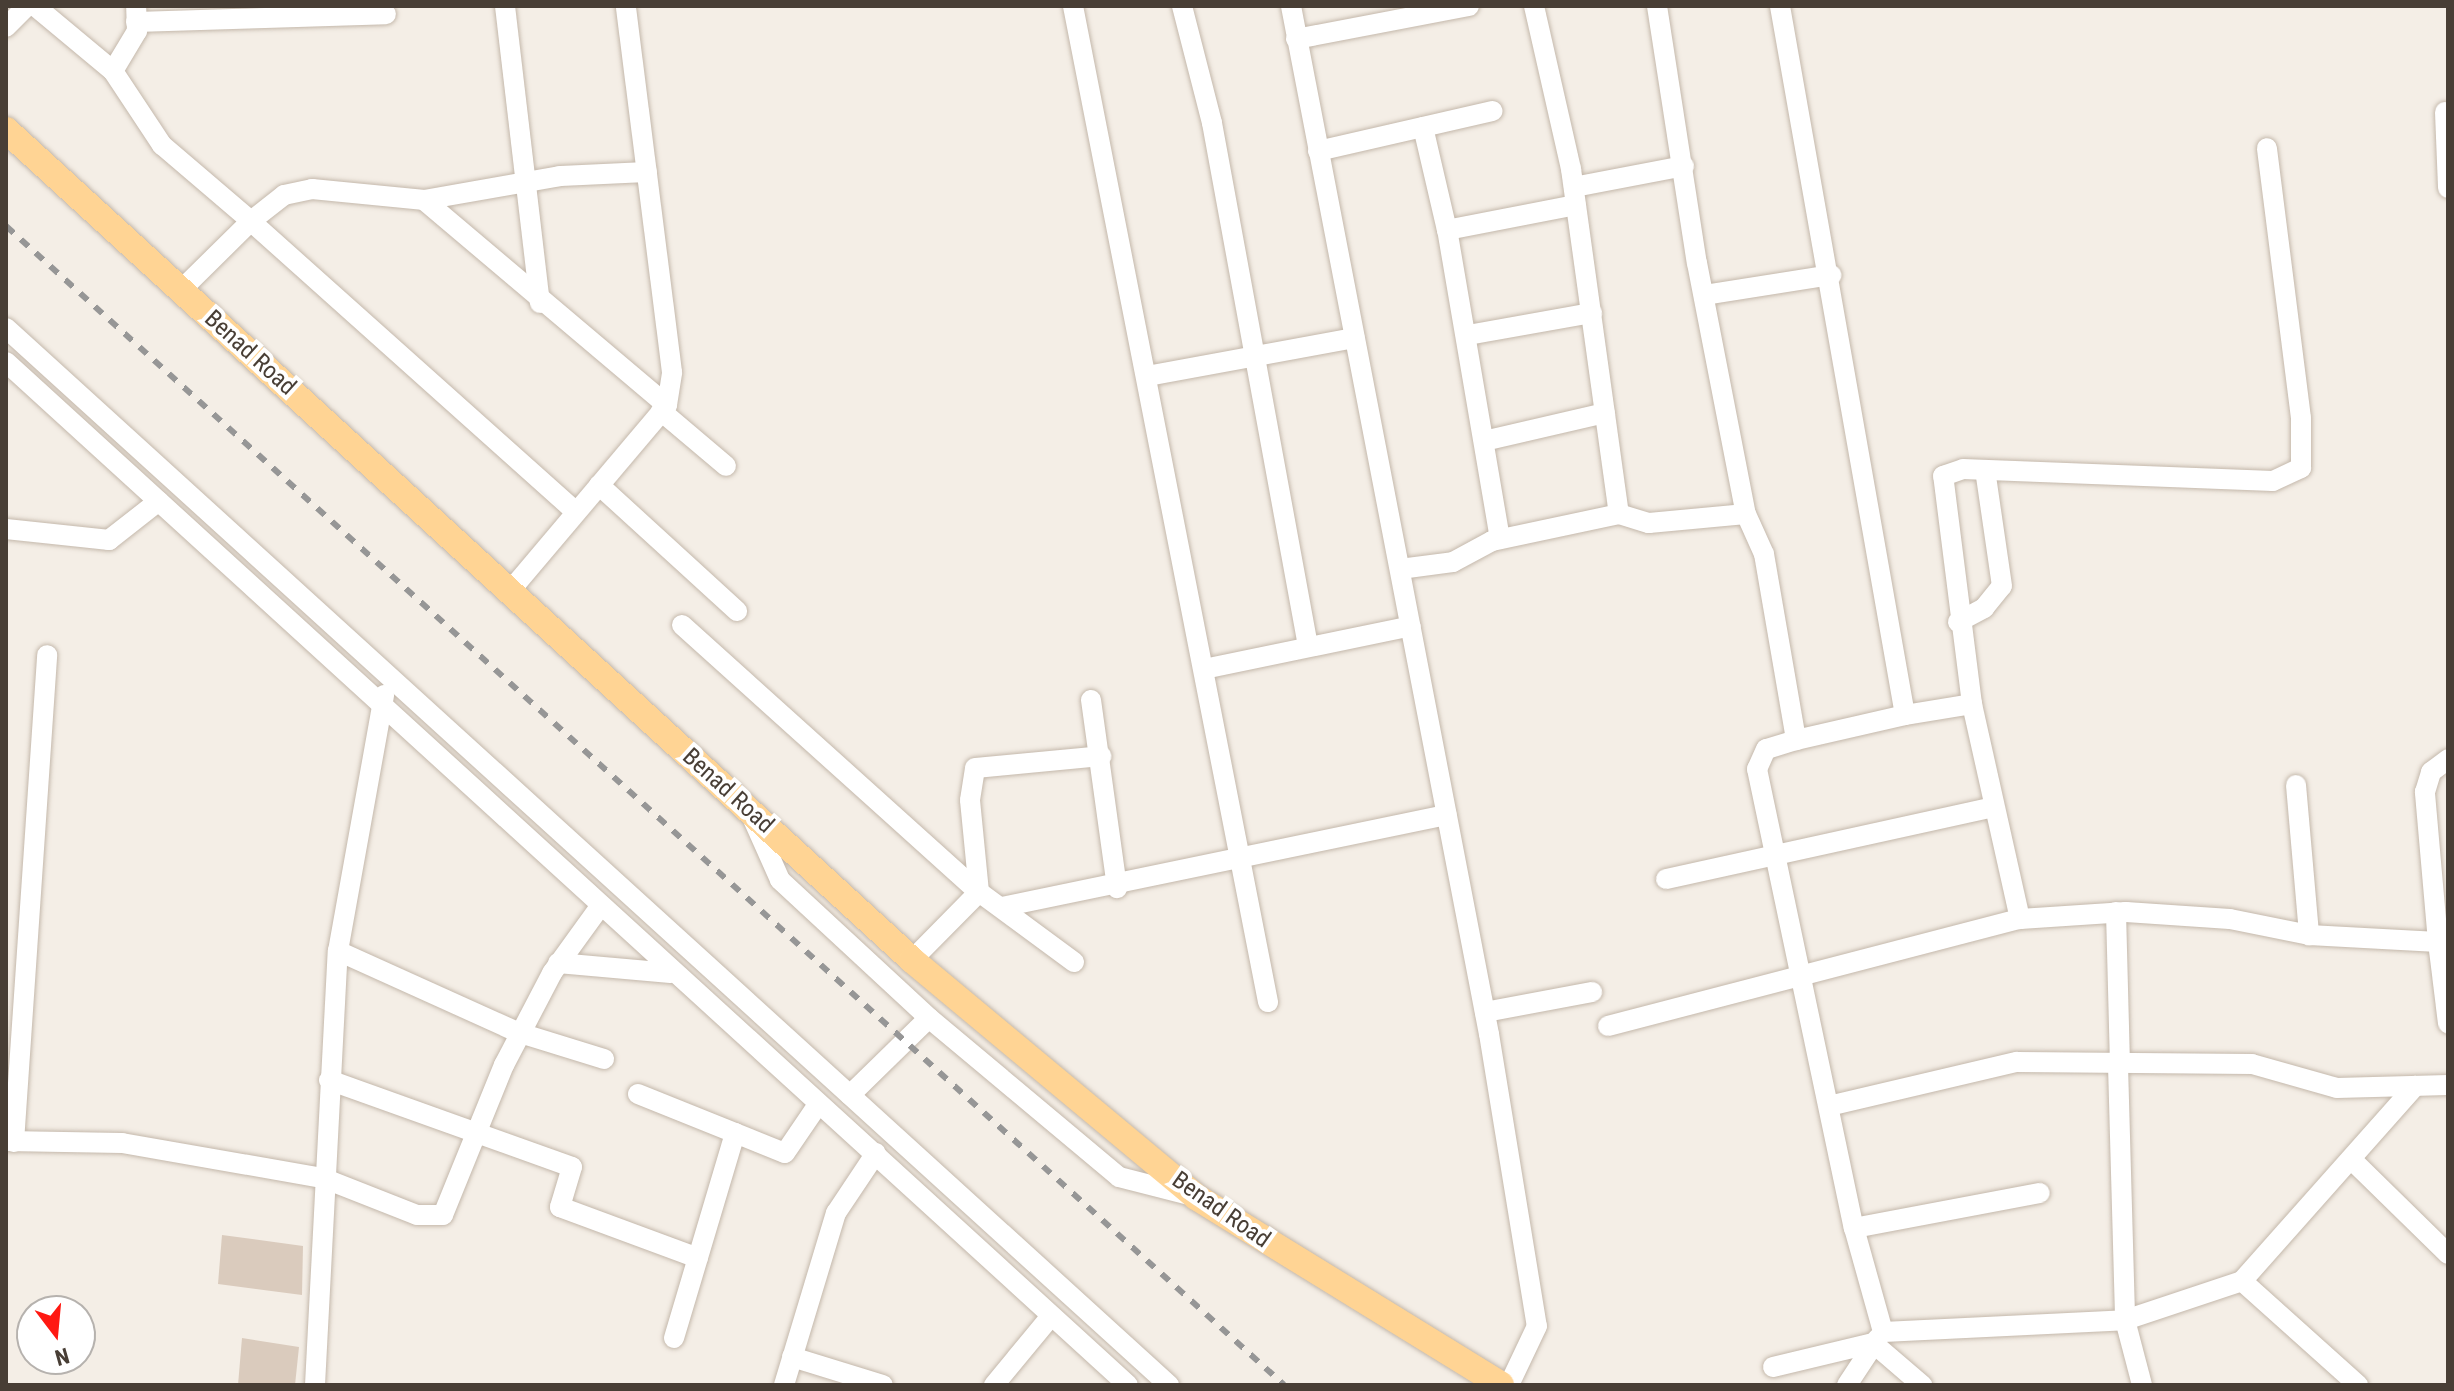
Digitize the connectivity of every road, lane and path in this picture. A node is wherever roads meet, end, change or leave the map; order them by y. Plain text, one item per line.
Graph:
1 (27, 6) edge
2 (35, 6) edge
3 (505, 6) edge
4 (626, 6) edge
5 (1073, 6) edge
6 (1182, 6) edge
7 (1291, 6) edge
8 (1469, 6) edge
9 (1534, 6) edge
10 (1657, 6) edge
11 (1780, 6) edge
12 (136, 14) edge
13 (386, 14) dead end
14 (6, 27) edge
15 (1296, 39) junction
16 (113, 71) junction
17 (1492, 111) dead end
18 (2445, 112) dead end
19 (1423, 127) junction
20 (6, 130) edge
21 (2267, 148) dead end
22 (1318, 151) junction
23 (1684, 166) junction
24 (647, 172) junction
25 (526, 182) junction
26 (2448, 188) edge
27 (1575, 196) junction
28 (424, 200) junction
29 (251, 221) junction
30 (1447, 230) junction
31 (1831, 275) junction
32 (181, 290) junction
33 (1704, 295) junction
34 (540, 303) junction
35 (1592, 313) junction
36 (6, 328) edge
37 (1468, 335) junction
38 (1355, 338) junction
39 (1250, 357) junction
40 (6, 362) edge
41 (1147, 376) junction
42 (664, 408) junction
43 (1605, 413) junction
44 (1484, 441) junction
45 (726, 466) dead end
46 (1985, 470) junction
47 (599, 485) junction
48 (159, 501) junction
49 (576, 512) junction
50 (1619, 514) junction
51 (1746, 514) junction
52 (6, 529) edge
53 (1500, 539) junction
54 (1400, 569) junction
55 (510, 591) junction
56 (737, 611) dead end
57 (1958, 622) junction
58 (682, 625) dead end
59 (1411, 626) junction
60 (1308, 646) junction
61 (47, 655) dead end
62 (1204, 669) junction
63 (395, 682) junction
64 (1091, 700) dead end
65 (379, 702) junction
66 (1972, 704) junction
67 (1905, 715) junction
68 (1796, 740) junction
69 (1101, 756) junction
70 (2448, 759) edge
71 (2296, 785) dead end
72 (1993, 807) junction
73 (748, 809) junction
74 (1447, 815) junction
75 (1777, 857) junction
76 (1243, 858) junction
77 (1666, 879) dead end
78 (1117, 888) junction
79 (979, 892) junction
80 (1002, 907) junction
81 (599, 908) junction
82 (2116, 912) junction
83 (2020, 919) junction
84 (2309, 935) junction
85 (2438, 942) junction
86 (338, 951) junction
87 (912, 960) junction
88 (1074, 962) dead end
89 (558, 963) junction
90 (671, 973) junction
91 (1804, 980) junction
92 (1592, 992) dead end
93 (1268, 1002) dead end
94 (1485, 1012) junction
95 (929, 1018) junction
96 (2448, 1023) edge
97 (1608, 1026) dead end
98 (520, 1033) junction
99 (604, 1059) dead end
100 (2119, 1065) junction
101 (329, 1080) junction
102 (2448, 1085) edge
103 (2415, 1086) junction
104 (638, 1094) dead end
105 (850, 1095) junction
106 (1833, 1105) junction
107 (817, 1106) junction
108 (480, 1129) junction
109 (735, 1133) junction
110 (10, 1142) edge
111 (876, 1153) junction
112 (2351, 1159) junction
113 (323, 1178) junction
114 (2040, 1193) dead end
115 (1196, 1197) junction
116 (1854, 1228) junction
117 (2448, 1254) edge
118 (698, 1258) junction
119 (2242, 1281) junction
120 (1051, 1316) junction
121 (2125, 1320) junction
122 (674, 1338) dead end
123 (1878, 1338) junction
124 (792, 1357) junction
125 (1773, 1367) dead end
126 (2138, 1382) edge
127 (315, 1385) edge
128 (784, 1385) edge
129 (883, 1385) edge
130 (994, 1385) edge
131 (1128, 1385) edge
132 (1169, 1385) edge
133 (1501, 1385) edge
134 (1509, 1385) edge
135 (1847, 1385) edge
136 (1922, 1385) edge
137 (2358, 1385) edge

1 - 14 street
2 - 16 street
3 - 25 street
4 - 24 street
5 - 41 street
6 - 39 street
7 - 15 street
8 - 15 street
9 - 27 street
10 - 23 street
11 - 31 street
12 - 13 street
12 - 16 street
15 - 22 street
16 - 29 street
17 - 19 street
18 - 26 street
19 - 22 street
19 - 30 street
20 - 32 main road, Benad Road
21 - 46 street
22 - 38 street
23 - 27 street
23 - 33 street
24 - 25 street
24 - 42 street
25 - 28 street
25 - 34 street
27 - 30 street
27 - 35 street
28 - 29 street
28 - 34 street
29 - 32 street
29 - 49 street
30 - 37 street
31 - 33 street
31 - 67 street
32 - 55 main road, Benad Road
33 - 51 street
34 - 42 street
35 - 37 street
35 - 43 street
36 - 63 street
37 - 44 street
38 - 39 street
38 - 54 street
39 - 41 street
39 - 60 street
40 - 48 street
41 - 62 street
42 - 45 street
42 - 47 street
43 - 44 street
43 - 50 street
44 - 53 street
46 - 57 street
46 - 57 street
47 - 49 street
47 - 56 street
48 - 52 street
48 - 65 street
49 - 55 street
50 - 51 street
50 - 53 street
51 - 68 street
53 - 54 street
54 - 59 street
55 - 73 main road, Benad Road
57 - 66 street
58 - 79 street
59 - 60 street
59 - 74 street
60 - 62 street
61 - 110 street
62 - 76 street
63 - 65 street
63 - 105 street
64 - 69 street
65 - 81 street
65 - 86 street
66 - 67 street
66 - 72 street
67 - 68 street
68 - 75 street
69 - 78 street
69 - 79 street
70 - 85 street
71 - 84 street
72 - 75 street
72 - 83 street
73 - 87 main road, Benad Road
73 - 95 street
74 - 76 street
74 - 94 street
75 - 77 street
75 - 91 street
76 - 78 street
76 - 93 street
78 - 80 street
79 - 80 street
79 - 87 street
80 - 88 street
81 - 89 street
81 - 90 street
82 - 83 street
82 - 84 street
82 - 100 street
83 - 91 street
84 - 85 street
85 - 96 street
86 - 98 street
86 - 101 street
87 - 115 main road, Benad Road
89 - 90 street
89 - 98 street
90 - 107 street
91 - 97 street
91 - 106 street
92 - 94 street
94 - 134 street
95 - 105 street
95 - 115 street
98 - 99 street
98 - 108 street
100 - 103 street
100 - 106 street
100 - 121 street
101 - 108 street
101 - 113 street
102 - 103 street
103 - 112 street
104 - 109 street
105 - 132 street
106 - 116 street
107 - 109 street
107 - 111 street
108 - 113 street
108 - 118 street
109 - 118 street
110 - 113 street
111 - 120 street
111 - 124 street
112 - 117 street
112 - 119 street
113 - 127 street
114 - 116 street
115 - 133 main road, Benad Road
116 - 123 street
118 - 122 street
119 - 121 street
119 - 137 street
120 - 130 street
120 - 131 street
121 - 123 street
121 - 126 street
123 - 125 street
123 - 135 street
123 - 136 street
124 - 128 street
124 - 129 street

